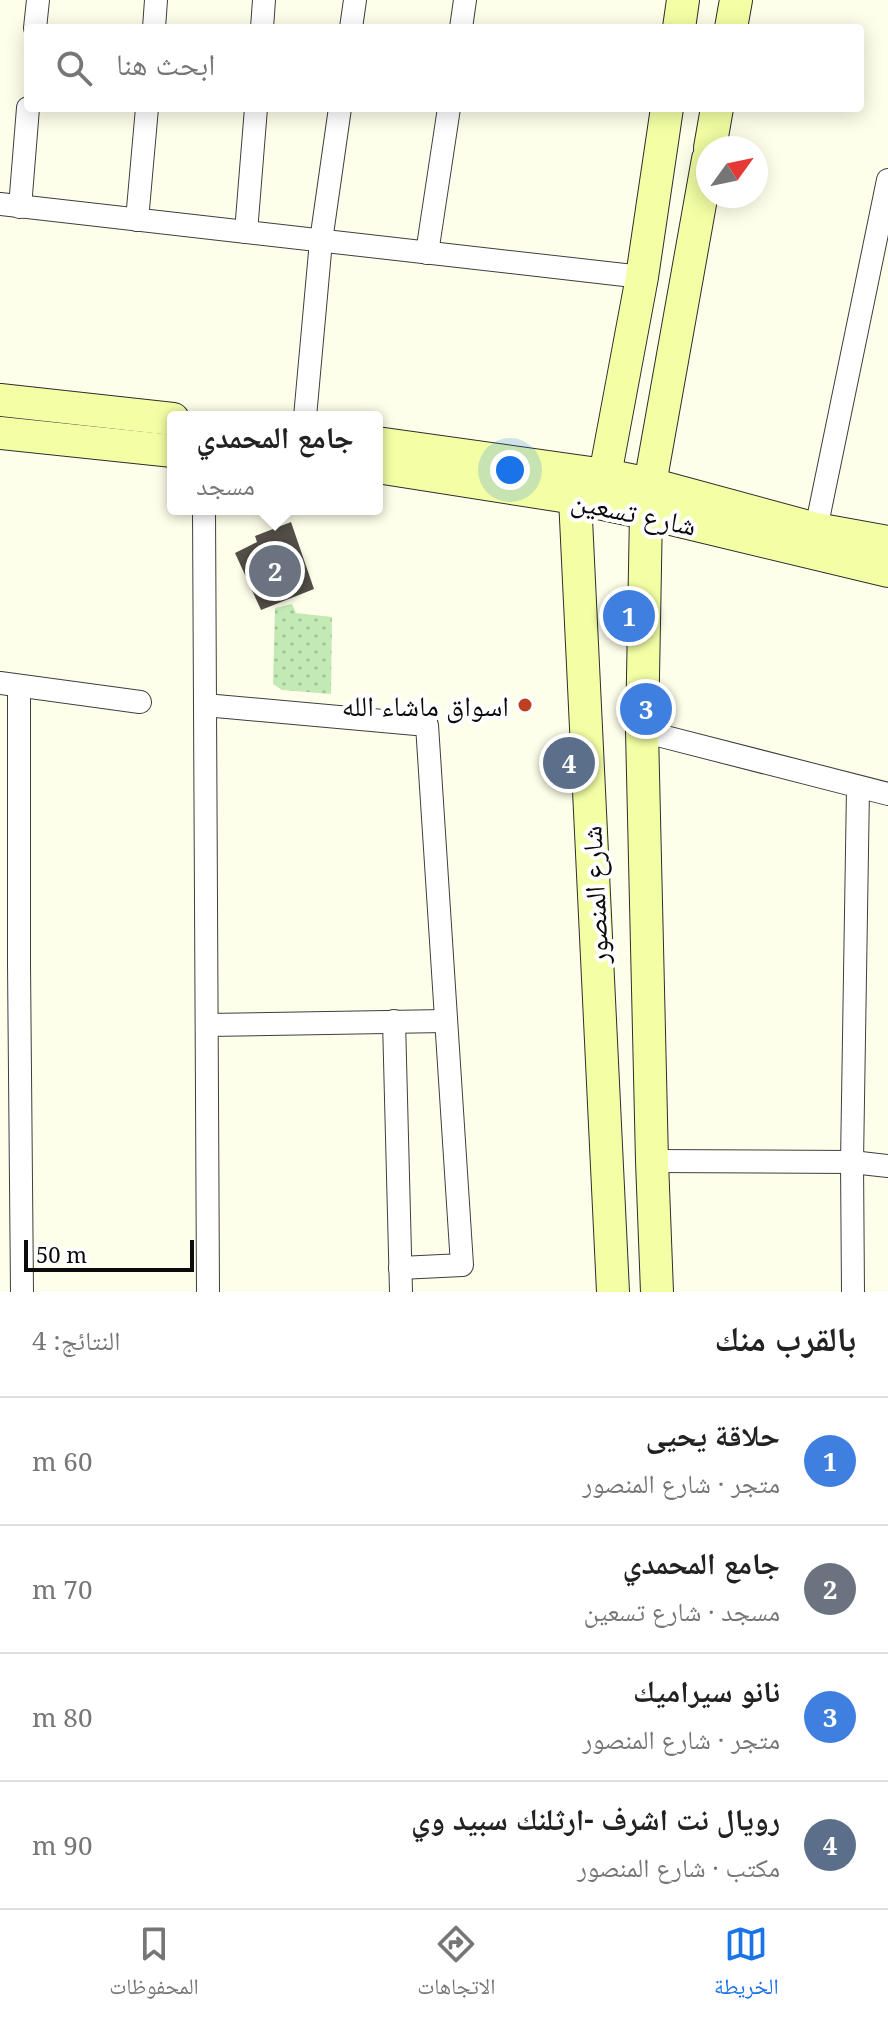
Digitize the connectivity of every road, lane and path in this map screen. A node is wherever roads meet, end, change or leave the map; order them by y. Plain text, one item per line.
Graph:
1 (38, 0) edge
2 (156, 0) edge
3 (264, 0) edge
4 (355, 0) edge
5 (465, 0) edge
6 (683, 0) edge
7 (736, 0) edge
8 (35, 24) edge
9 (154, 24) edge
10 (262, 24) edge
11 (352, 24) edge
12 (462, 24) edge
13 (680, 24) edge
14 (732, 24) edge
15 (27, 112) edge
16 (147, 112) edge
17 (256, 112) edge
18 (339, 112) edge
19 (448, 112) edge
20 (666, 112) edge
21 (716, 112) edge
22 (712, 136) edge
23 (888, 180) edge
24 (10, 206) edge
25 (699, 208) edge
26 (137, 220) junction
27 (246, 232) junction
28 (321, 241) junction
29 (427, 253) junction
30 (880, 260) edge
31 (642, 277) junction
32 (0, 400) edge
33 (306, 411) edge
34 (167, 418) edge
35 (0, 433) edge
36 (383, 444) edge
37 (167, 450) edge
38 (383, 468) edge
39 (605, 475) junction
40 (575, 498) junction
41 (648, 498) junction
42 (204, 515) edge
43 (816, 529) junction
44 (888, 542) edge
45 (888, 571) edge
46 (9, 685) edge
47 (140, 702) dead end
48 (205, 705) junction
49 (642, 731) junction
50 (9, 748) edge
51 (858, 788) junction
52 (888, 794) edge
53 (9, 964) edge
54 (394, 1021) junction
55 (445, 1021) junction
56 (207, 1025) junction
57 (10, 1143) edge
58 (652, 1161) junction
59 (852, 1162) junction
60 (888, 1166) edge
61 (400, 1268) junction
62 (22, 1292) edge
63 (208, 1292) edge
64 (401, 1292) edge
65 (613, 1292) edge
66 (657, 1292) edge
67 (853, 1292) edge

1 - 8 street
2 - 9 street
3 - 10 street
4 - 11 street
5 - 12 street
6 - 13 street
7 - 14 street
15 - 24 street
16 - 26 street
17 - 27 street
18 - 28 street
19 - 29 street
20 - 31 street
21 - 22 street
23 - 30 street
24 - 26 street
25 - 41 street, شارع المنصور
26 - 27 street
27 - 28 street
28 - 29 street
28 - 33 street
29 - 31 street
30 - 43 street
31 - 39 street
32 - 34 street
35 - 37 street
36 - 39 street, شارع تسعين
38 - 40 street, شارع تسعين
39 - 41 street, شارع تسعين
40 - 41 street, شارع تسعين
40 - 65 street, شارع المنصور
41 - 43 street, شارع تسعين
41 - 45 street, شارع تسعين
41 - 49 street, شارع المنصور
42 - 48 street
43 - 44 street, شارع تسعين
46 - 47 street
46 - 50 street
48 - 55 street
48 - 56 street
49 - 51 street
49 - 58 street, شارع المنصور
50 - 53 street
51 - 52 street
51 - 59 street
53 - 57 street
54 - 55 street
54 - 56 street
54 - 61 street
55 - 61 street
56 - 63 street
57 - 62 street
58 - 59 street
58 - 66 street, شارع المنصور
59 - 60 street
59 - 67 street
61 - 64 street

